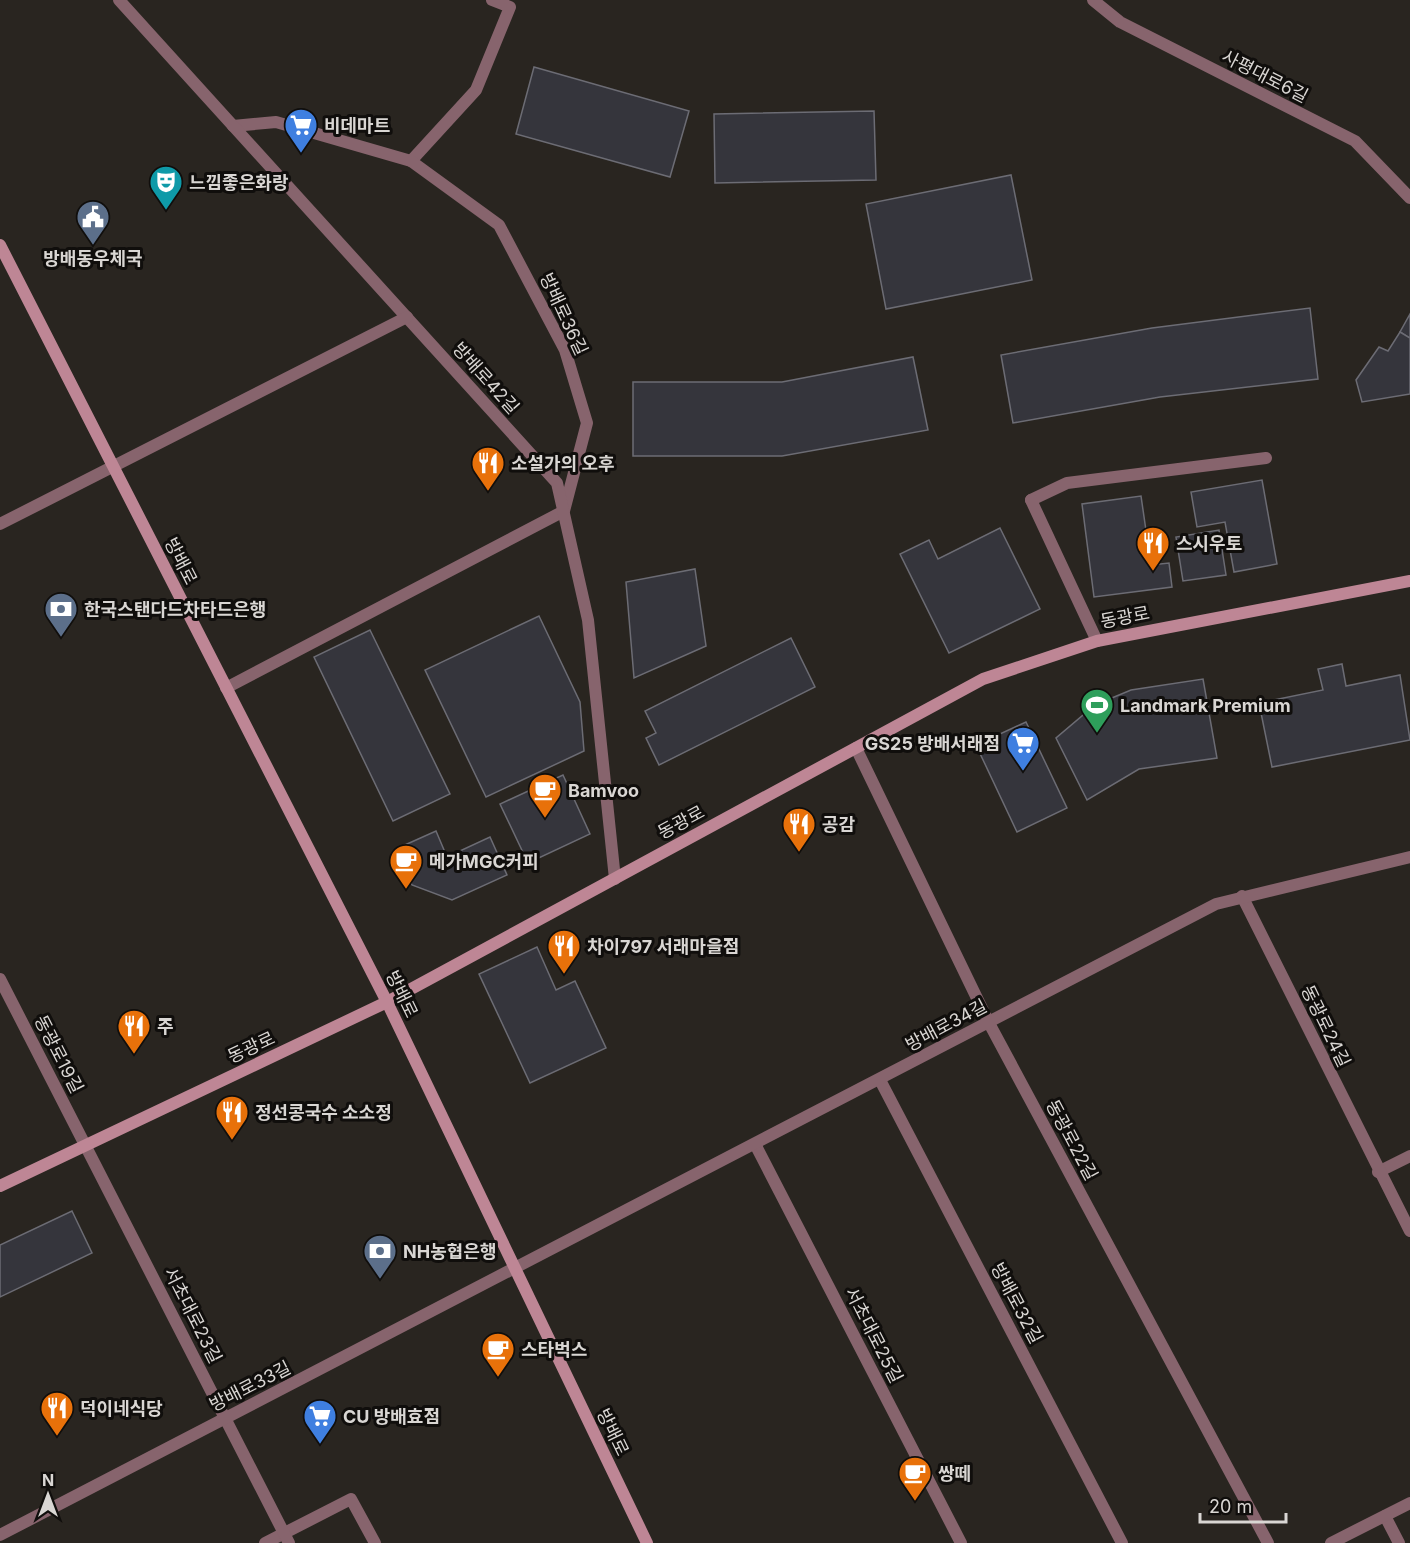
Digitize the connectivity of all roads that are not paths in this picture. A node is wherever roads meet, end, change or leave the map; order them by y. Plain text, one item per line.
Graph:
1 (492, 0) edge
2 (1093, 0) edge
3 (121, 1) edge
4 (233, 126) junction
5 (411, 161) junction
6 (1410, 198) edge
7 (0, 245) edge
8 (407, 317) junction
9 (1266, 458) dead end
10 (113, 466) junction
11 (564, 511) junction
12 (0, 524) edge
13 (1410, 581) edge
14 (1096, 641) junction
15 (226, 688) junction
16 (856, 748) junction
17 (1410, 857) edge
18 (615, 879) junction
19 (1242, 896) junction
20 (0, 979) edge
21 (387, 1002) junction
22 (989, 1023) junction
23 (880, 1080) junction
24 (755, 1144) junction
25 (85, 1146) junction
26 (1410, 1156) edge
27 (1378, 1172) junction
28 (0, 1186) edge
29 (1410, 1231) edge
30 (515, 1269) junction
31 (226, 1419) junction
32 (1410, 1503) edge
33 (1385, 1516) junction
34 (0, 1535) edge
35 (287, 1538) edge
36 (265, 1543) edge
37 (375, 1543) edge
38 (647, 1543) edge
39 (961, 1543) edge
40 (1122, 1543) edge
41 (1268, 1543) edge
42 (1331, 1543) edge
43 (1399, 1543) edge

1 - 5 street
2 - 6 street, 사평대로6길
3 - 4 street, 방배로42길
4 - 5 street, 방배로36길
4 - 8 street, 방배로42길
5 - 11 street, 방배로36길
7 - 10 street, 방배로
8 - 10 street
8 - 11 street, 방배로42길
9 - 14 street
10 - 12 street
10 - 15 street, 방배로
11 - 15 street
11 - 18 street, 방배로42길
13 - 14 street, 동광로
14 - 16 street, 동광로
15 - 21 street, 방배로
16 - 18 street, 동광로
16 - 22 street, 동광로22길
17 - 19 street, 방배로34길
18 - 21 street, 동광로
19 - 22 street, 방배로34길
19 - 27 street, 동광로24길
20 - 25 street, 동광로19길
21 - 25 street, 동광로
21 - 30 street, 방배로
22 - 23 street, 방배로34길
22 - 41 street, 동광로22길
23 - 24 street, 방배로34길
23 - 40 street, 방배로32길
24 - 30 street, 방배로34길
24 - 39 street, 서초대로25길
25 - 28 street, 동광로
25 - 31 street, 서초대로23길
26 - 27 street
27 - 29 street, 동광로24길
30 - 31 street, 방배로33길
30 - 38 street, 방배로
31 - 34 street, 방배로33길
31 - 35 street, 서초대로23길
32 - 33 street
33 - 42 street
33 - 43 street
35 - 36 street
35 - 37 street

